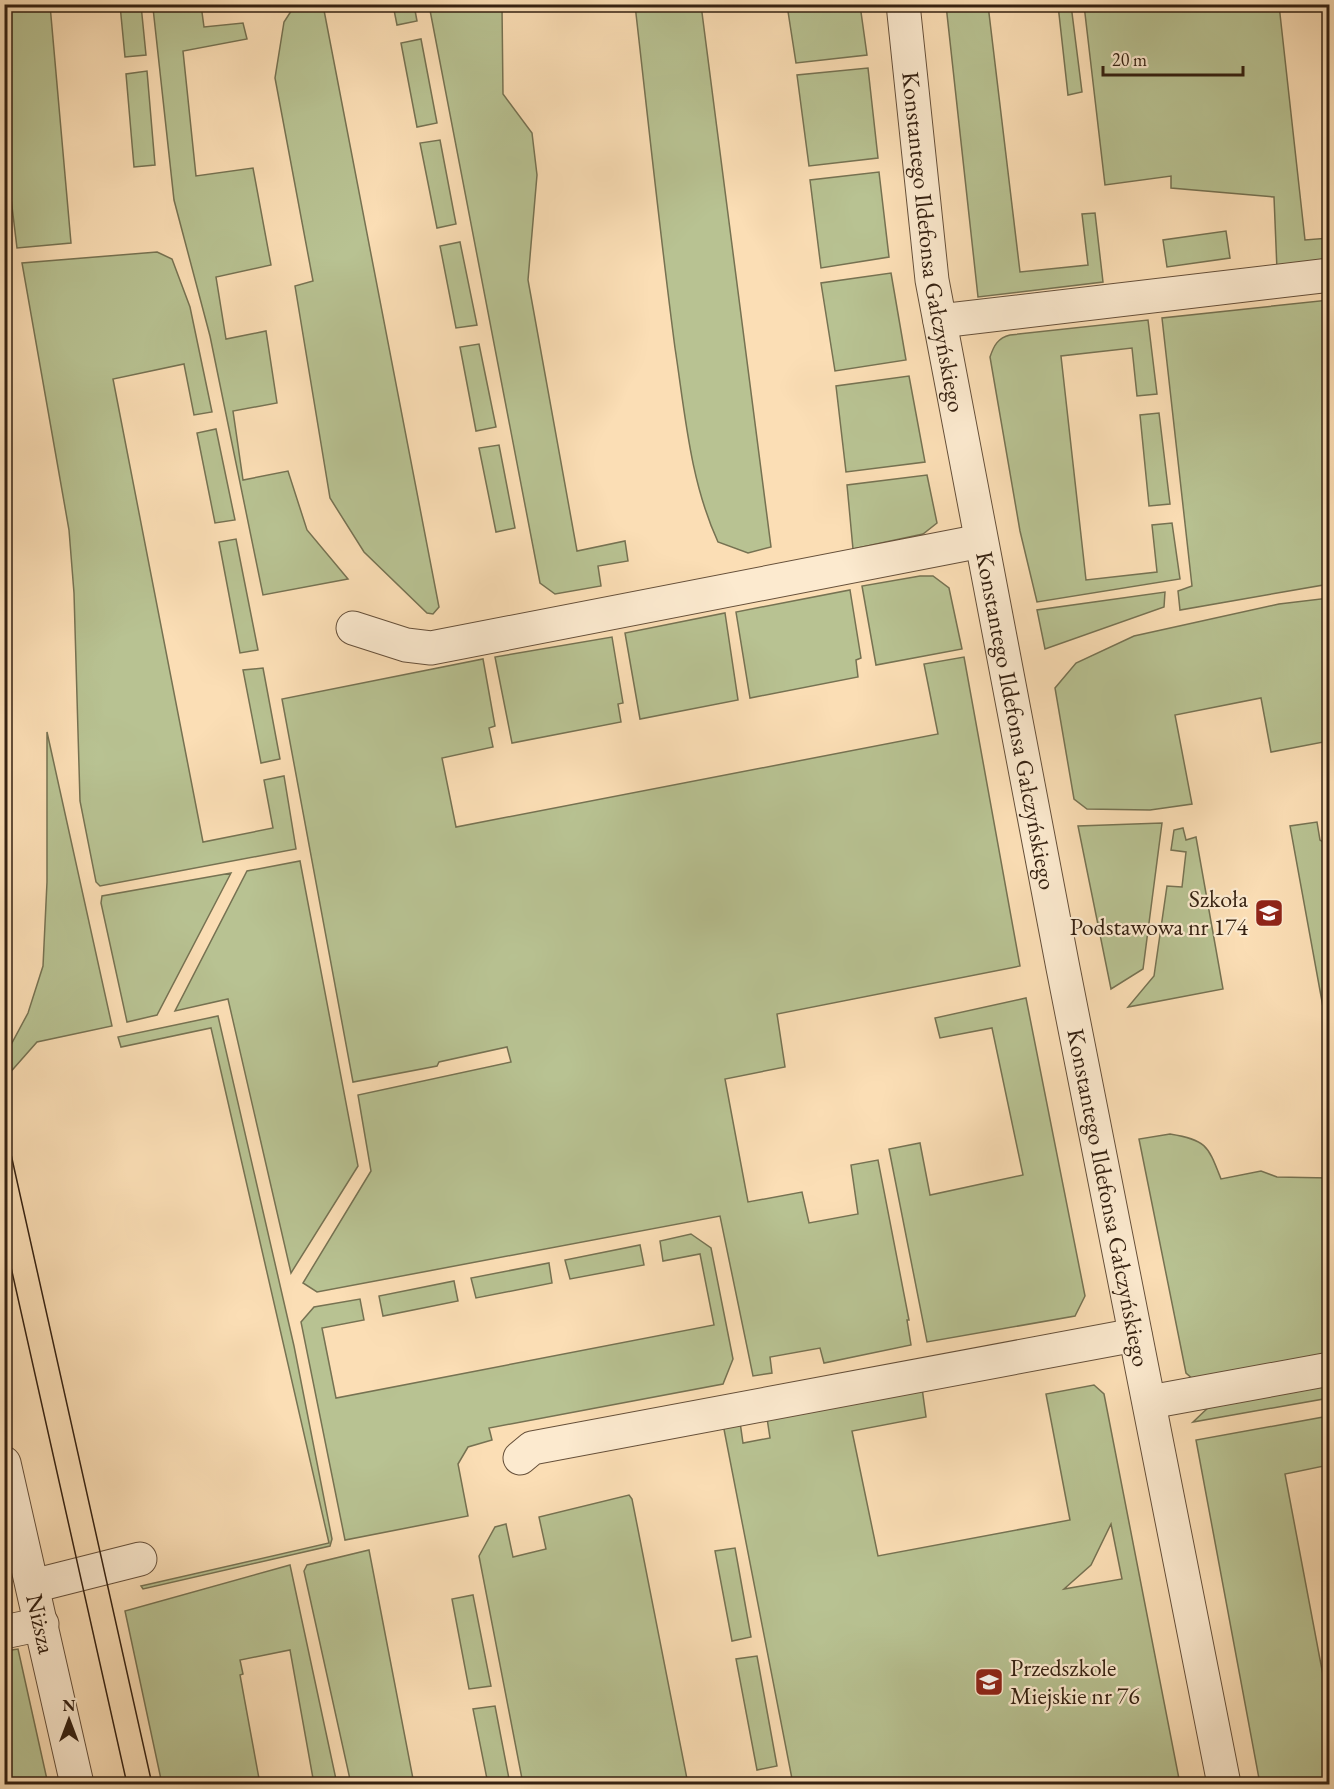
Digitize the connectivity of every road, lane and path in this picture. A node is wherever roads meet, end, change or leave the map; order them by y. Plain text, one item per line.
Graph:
1 (903, 4) edge
2 (1329, 275) edge
3 (940, 321) junction
4 (981, 541) junction
5 (353, 628) dead end
6 (1135, 1335) junction
7 (1329, 1369) edge
8 (1150, 1402) junction
9 (520, 1458) dead end
10 (4, 1463) edge
11 (140, 1559) dead end
12 (33, 1586) junction
13 (42, 1624) junction
14 (4, 1632) edge
15 (77, 1785) edge
16 (1224, 1785) edge

1 - 3 street, Konstantego Ildefonsa Gałczyńskiego
2 - 3 street
3 - 4 street, Konstantego Ildefonsa Gałczyńskiego
4 - 5 street
4 - 6 street, Konstantego Ildefonsa Gałczyńskiego
6 - 8 street, Konstantego Ildefonsa Gałczyńskiego
6 - 9 street
7 - 8 street
8 - 16 street, Konstantego Ildefonsa Gałczyńskiego
10 - 12 street, Niższa
11 - 12 street
12 - 13 street, Niższa
13 - 14 street
13 - 15 street, Niższa

